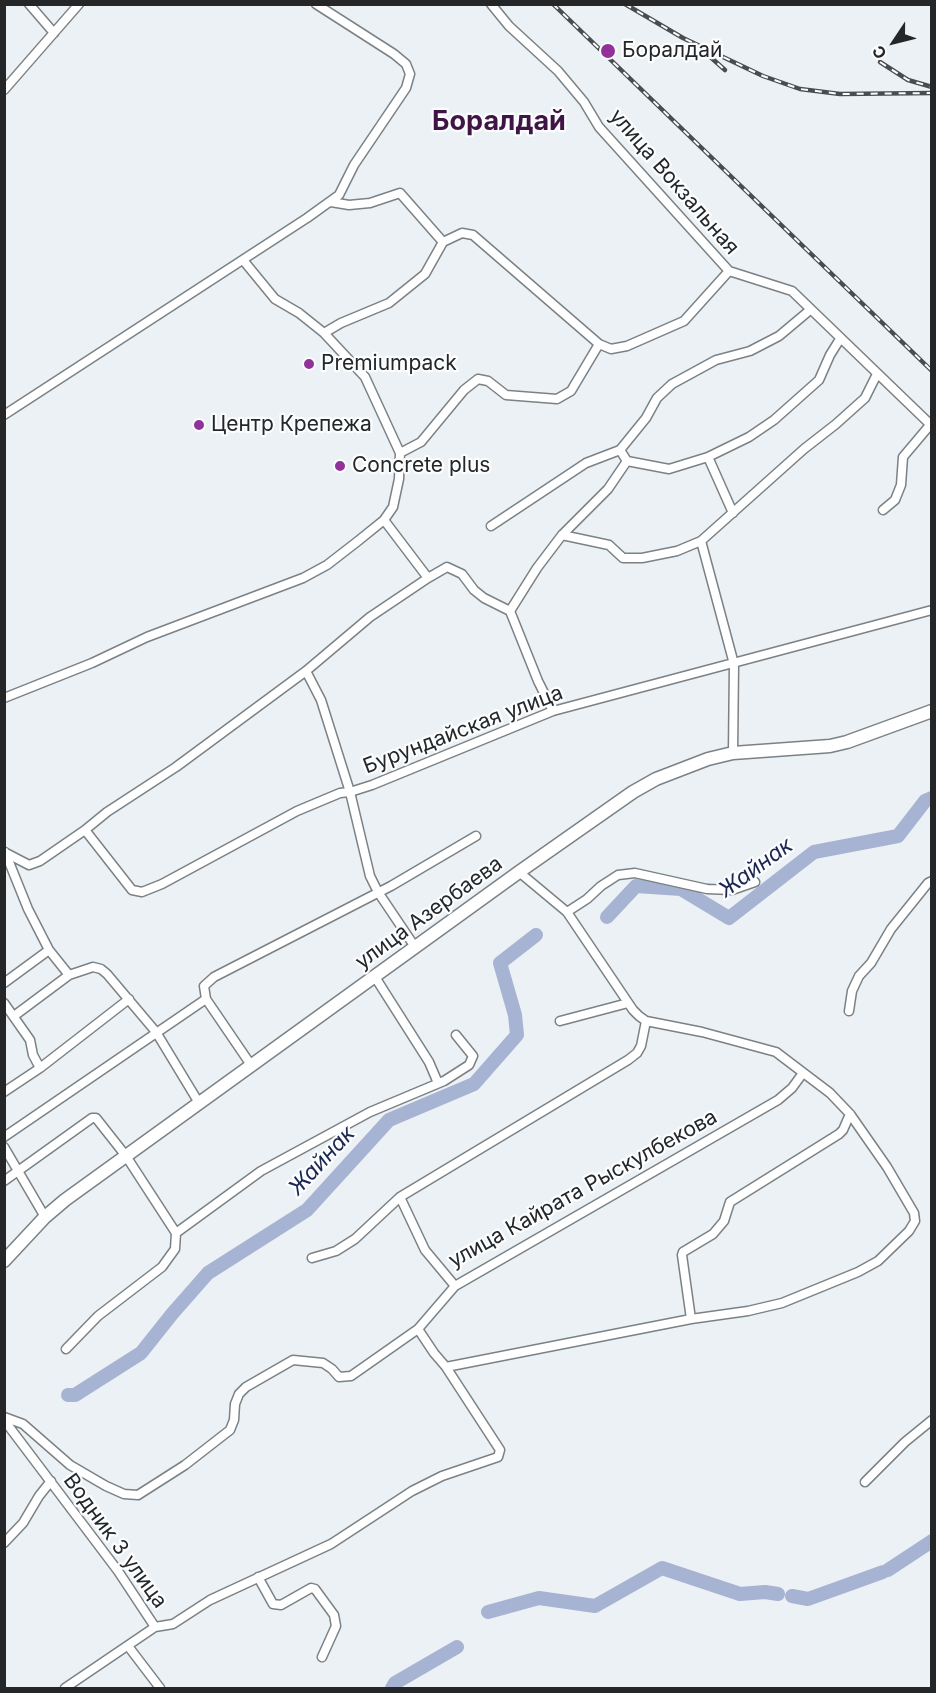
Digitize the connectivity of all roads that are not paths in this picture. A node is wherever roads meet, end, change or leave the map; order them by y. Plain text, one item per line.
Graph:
1 (29, 4) edge
2 (79, 4) edge
3 (316, 4) edge
4 (491, 4) edge
5 (54, 33) junction
6 (4, 90) edge
7 (331, 202) junction
8 (443, 242) junction
9 (243, 260) junction
10 (729, 271) junction
11 (810, 310) junction
12 (324, 333) junction
13 (840, 339) junction
14 (598, 344) junction
15 (877, 374) junction
16 (4, 415) edge
17 (931, 425) edge
18 (620, 450) junction
19 (400, 453) junction
20 (708, 457) junction
21 (627, 461) junction
22 (882, 510) dead end
23 (733, 513) junction
24 (384, 520) junction
25 (490, 526) dead end
26 (562, 535) junction
27 (701, 542) junction
28 (428, 578) junction
29 (510, 610) junction
30 (932, 610) edge
31 (734, 664) junction
32 (306, 671) junction
33 (4, 698) edge
34 (553, 711) junction
35 (932, 711) edge
36 (733, 753) junction
37 (350, 792) junction
38 (85, 830) junction
39 (476, 836) dead end
40 (5, 852) edge
41 (519, 872) junction
42 (932, 881) edge
43 (755, 882) dead end
44 (378, 892) junction
45 (567, 912) junction
46 (415, 947) junction
47 (50, 950) junction
48 (69, 975) junction
49 (375, 977) junction
50 (4, 983) edge
51 (129, 999) junction
52 (206, 999) junction
53 (4, 1003) edge
54 (628, 1003) junction
55 (849, 1011) dead end
56 (14, 1016) junction
57 (560, 1021) dead end
58 (646, 1021) junction
59 (156, 1032) junction
60 (456, 1035) dead end
61 (251, 1065) junction
62 (40, 1068) junction
63 (803, 1073) junction
64 (438, 1083) junction
65 (4, 1092) edge
66 (199, 1102) junction
67 (850, 1114) junction
68 (4, 1137) edge
69 (4, 1147) edge
70 (126, 1156) junction
71 (18, 1171) junction
72 (4, 1181) edge
73 (400, 1197) junction
74 (45, 1216) junction
75 (176, 1233) junction
76 (312, 1258) dead end
77 (4, 1262) edge
78 (455, 1286) junction
79 (692, 1319) junction
80 (418, 1329) junction
81 (66, 1349) dead end
82 (446, 1367) junction
83 (4, 1419) edge
84 (932, 1420) edge
85 (51, 1481) junction
86 (865, 1482) dead end
87 (4, 1544) edge
88 (258, 1577) junction
89 (155, 1627) junction
90 (128, 1646) junction
91 (322, 1657) dead end
92 (65, 1689) edge
93 (160, 1689) edge

1 - 5 street
2 - 5 street
3 - 7 street
4 - 10 street, улица Вокзальная
5 - 6 street
7 - 8 street
7 - 9 street
8 - 12 street
8 - 14 street
9 - 12 street
9 - 16 street
10 - 11 street, улица Вокзальная
10 - 14 street
11 - 13 street, улица Вокзальная
11 - 18 street
12 - 19 street
13 - 15 street, улица Вокзальная
13 - 20 street
14 - 19 street
15 - 17 street, улица Вокзальная
15 - 23 street
17 - 22 street
18 - 21 street
18 - 25 street
19 - 24 street
20 - 21 street
20 - 23 street
21 - 26 street
23 - 27 street
24 - 28 street
24 - 33 street
26 - 27 street
26 - 29 street
27 - 31 street
28 - 29 street
28 - 32 street
29 - 34 street
30 - 31 street, Бурундайская улица
31 - 34 street, Бурундайская улица
31 - 36 street
32 - 37 street
32 - 38 street
34 - 37 street, Бурундайская улица
35 - 36 main road, улица Азербаева
36 - 41 main road, улица Азербаева
37 - 38 street, Бурундайская улица
37 - 44 street
38 - 40 street
39 - 44 street
40 - 47 street
41 - 45 street
41 - 46 main road, улица Азербаева
42 - 55 street
43 - 45 street
44 - 46 street
44 - 52 street
45 - 54 street
46 - 49 main road, улица Азербаева
47 - 48 street
47 - 50 street
48 - 51 street
48 - 56 street
49 - 61 main road, улица Азербаева
49 - 64 street
51 - 59 street
51 - 62 street
52 - 59 street
52 - 61 street
53 - 56 street
54 - 57 street
54 - 58 street
56 - 62 street
58 - 63 street
58 - 73 street
59 - 66 street
59 - 68 street
60 - 64 street
61 - 66 main road, улица Азербаева
62 - 65 street
63 - 67 street
63 - 78 street, улица Кайрата Рыскулбекова
64 - 75 street
66 - 70 main road, улица Азербаева
67 - 79 street
67 - 79 street
69 - 71 street
70 - 71 street
70 - 74 main road, улица Азербаева
70 - 75 street
71 - 72 street
71 - 74 street
73 - 76 street
73 - 78 street, улица Кайрата Рыскулбекова
74 - 77 main road, улица Азербаева
75 - 81 street
78 - 80 street
79 - 82 street
80 - 82 street
80 - 83 street
82 - 88 street, Водник 3 улица
83 - 85 street, Водник 3 улица
84 - 86 street
85 - 87 street
85 - 89 street, Водник 3 улица
88 - 89 street, Водник 3 улица
88 - 91 street
89 - 90 street
90 - 92 street
90 - 93 street

